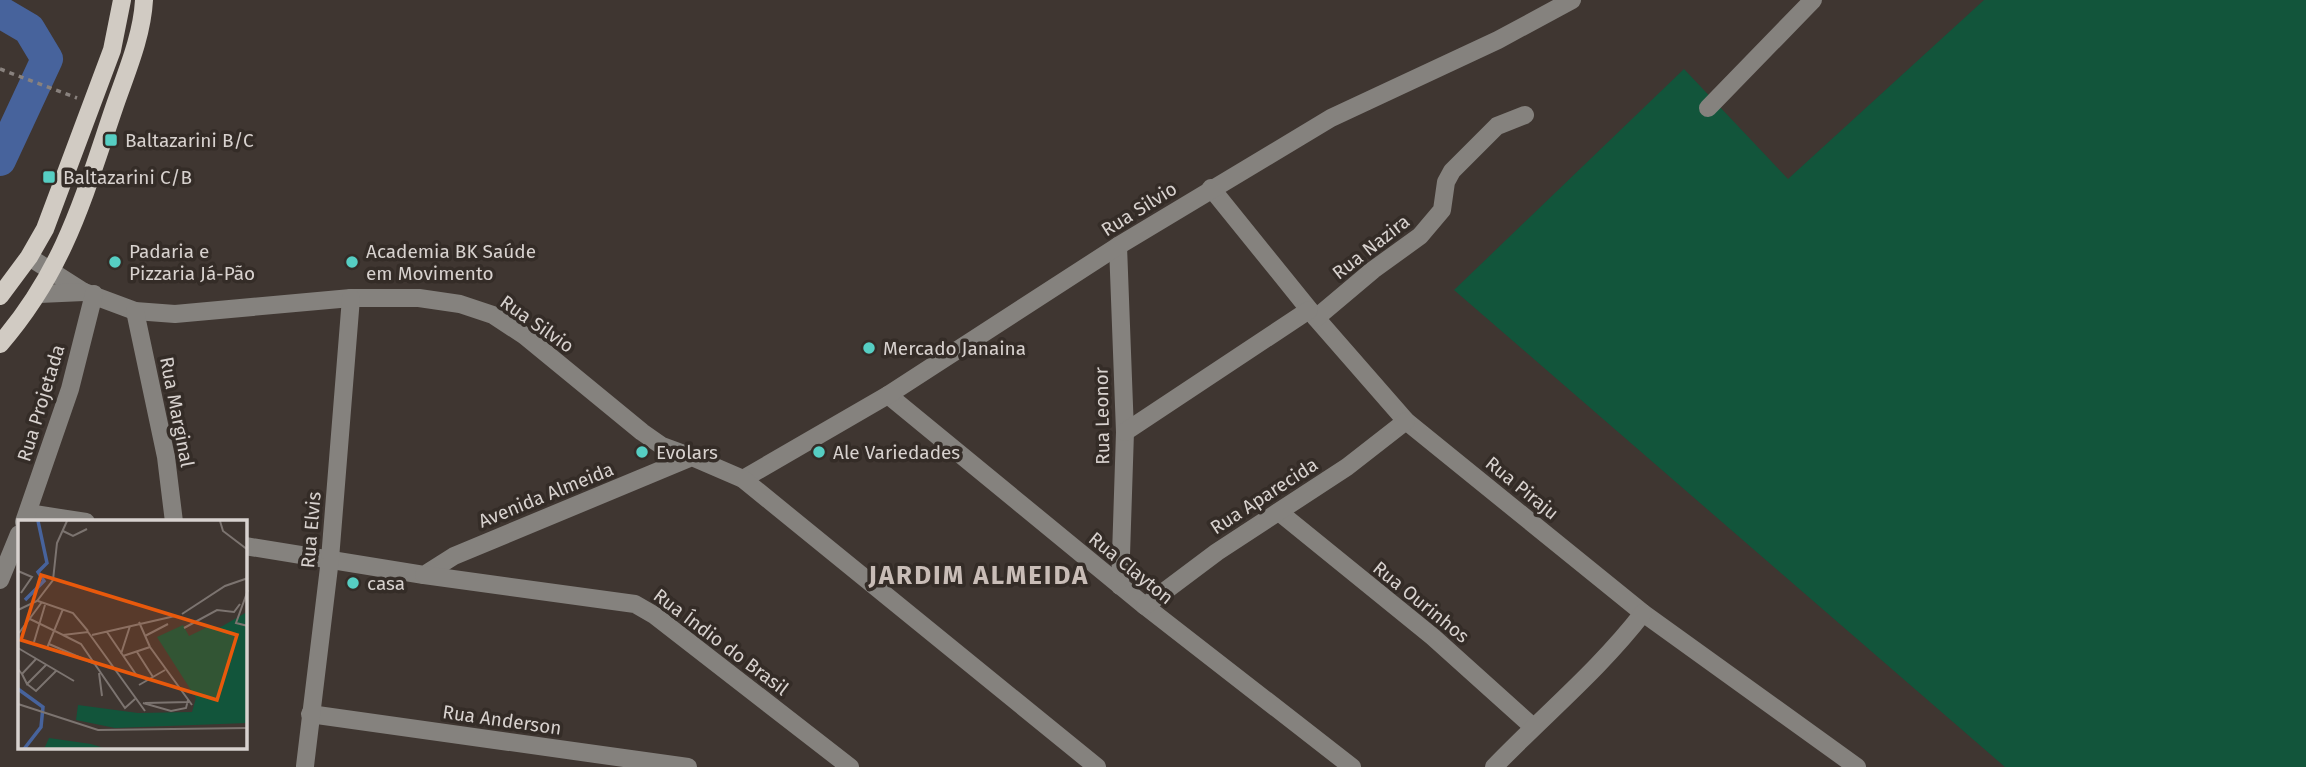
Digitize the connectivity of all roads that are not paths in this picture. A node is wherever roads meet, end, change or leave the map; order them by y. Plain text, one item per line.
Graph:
1 (122, 0) edge
2 (144, 0) edge
3 (1572, 0) edge
4 (1813, 0) edge
5 (1708, 108) dead end
6 (1525, 115) dead end
7 (1211, 188) junction
8 (1118, 246) junction
9 (29, 257) junction
10 (50, 271) junction
11 (89, 293) junction
12 (39, 294) junction
13 (0, 296) edge
14 (351, 298) junction
15 (135, 311) junction
16 (1313, 314) junction
17 (0, 344) edge
18 (888, 395) junction
19 (1406, 421) junction
20 (1125, 432) junction
21 (692, 457) junction
22 (743, 479) junction
23 (1279, 512) junction
24 (26, 518) edge
25 (56, 520) edge
26 (174, 520) edge
27 (18, 536) edge
28 (247, 546) edge
29 (330, 559) junction
30 (424, 575) junction
31 (0, 580) edge
32 (1121, 586) junction
33 (1145, 606) junction
34 (1643, 613) junction
35 (310, 714) junction
36 (1533, 727) junction
37 (305, 766) edge
38 (688, 767) edge
39 (850, 767) edge
40 (1097, 767) edge
41 (1352, 767) edge
42 (1494, 767) edge
43 (1857, 767) edge

1 - 9 main road
2 - 10 main road
3 - 7 street, Rua Silvio
4 - 5 street
6 - 16 street, Rua Nazira
7 - 8 street, Rua Silvio
7 - 16 street, Rua Piraju
8 - 18 street, Rua Silvio
8 - 20 street, Rua Leonor
9 - 10 street, Rua Silvio
9 - 13 main road
10 - 11 street, Rua Silvio
10 - 12 main road
11 - 12 street, Rua Silvio
11 - 15 street, Rua Silvio
11 - 24 street, Rua Projetada
12 - 17 main road
14 - 15 street, Rua Silvio
14 - 21 street, Rua Silvio
14 - 29 street, Rua Elvis
15 - 26 street, Rua Marginal
16 - 19 street, Rua Piraju
16 - 20 street, Rua Nazira
18 - 22 street, Rua Silvio
18 - 32 street, Rua Clayton
19 - 23 street, Rua Aparecida
19 - 34 street, Rua Piraju
20 - 32 street, Rua Leonor
21 - 22 street
21 - 30 street, Avenida Almeida
22 - 40 street
23 - 33 street, Rua Aparecida
23 - 36 street, Rua Ourinhos
24 - 25 street
27 - 31 street
28 - 29 street
29 - 30 street
29 - 35 street, Rua Elvis
30 - 39 street, Rua Índio do Brasil
32 - 33 street, Rua Clayton
33 - 41 street, Rua Clayton
34 - 36 street
34 - 43 street, Rua Piraju
35 - 37 street, Rua Elvis
35 - 38 street, Rua Anderson
36 - 42 street

